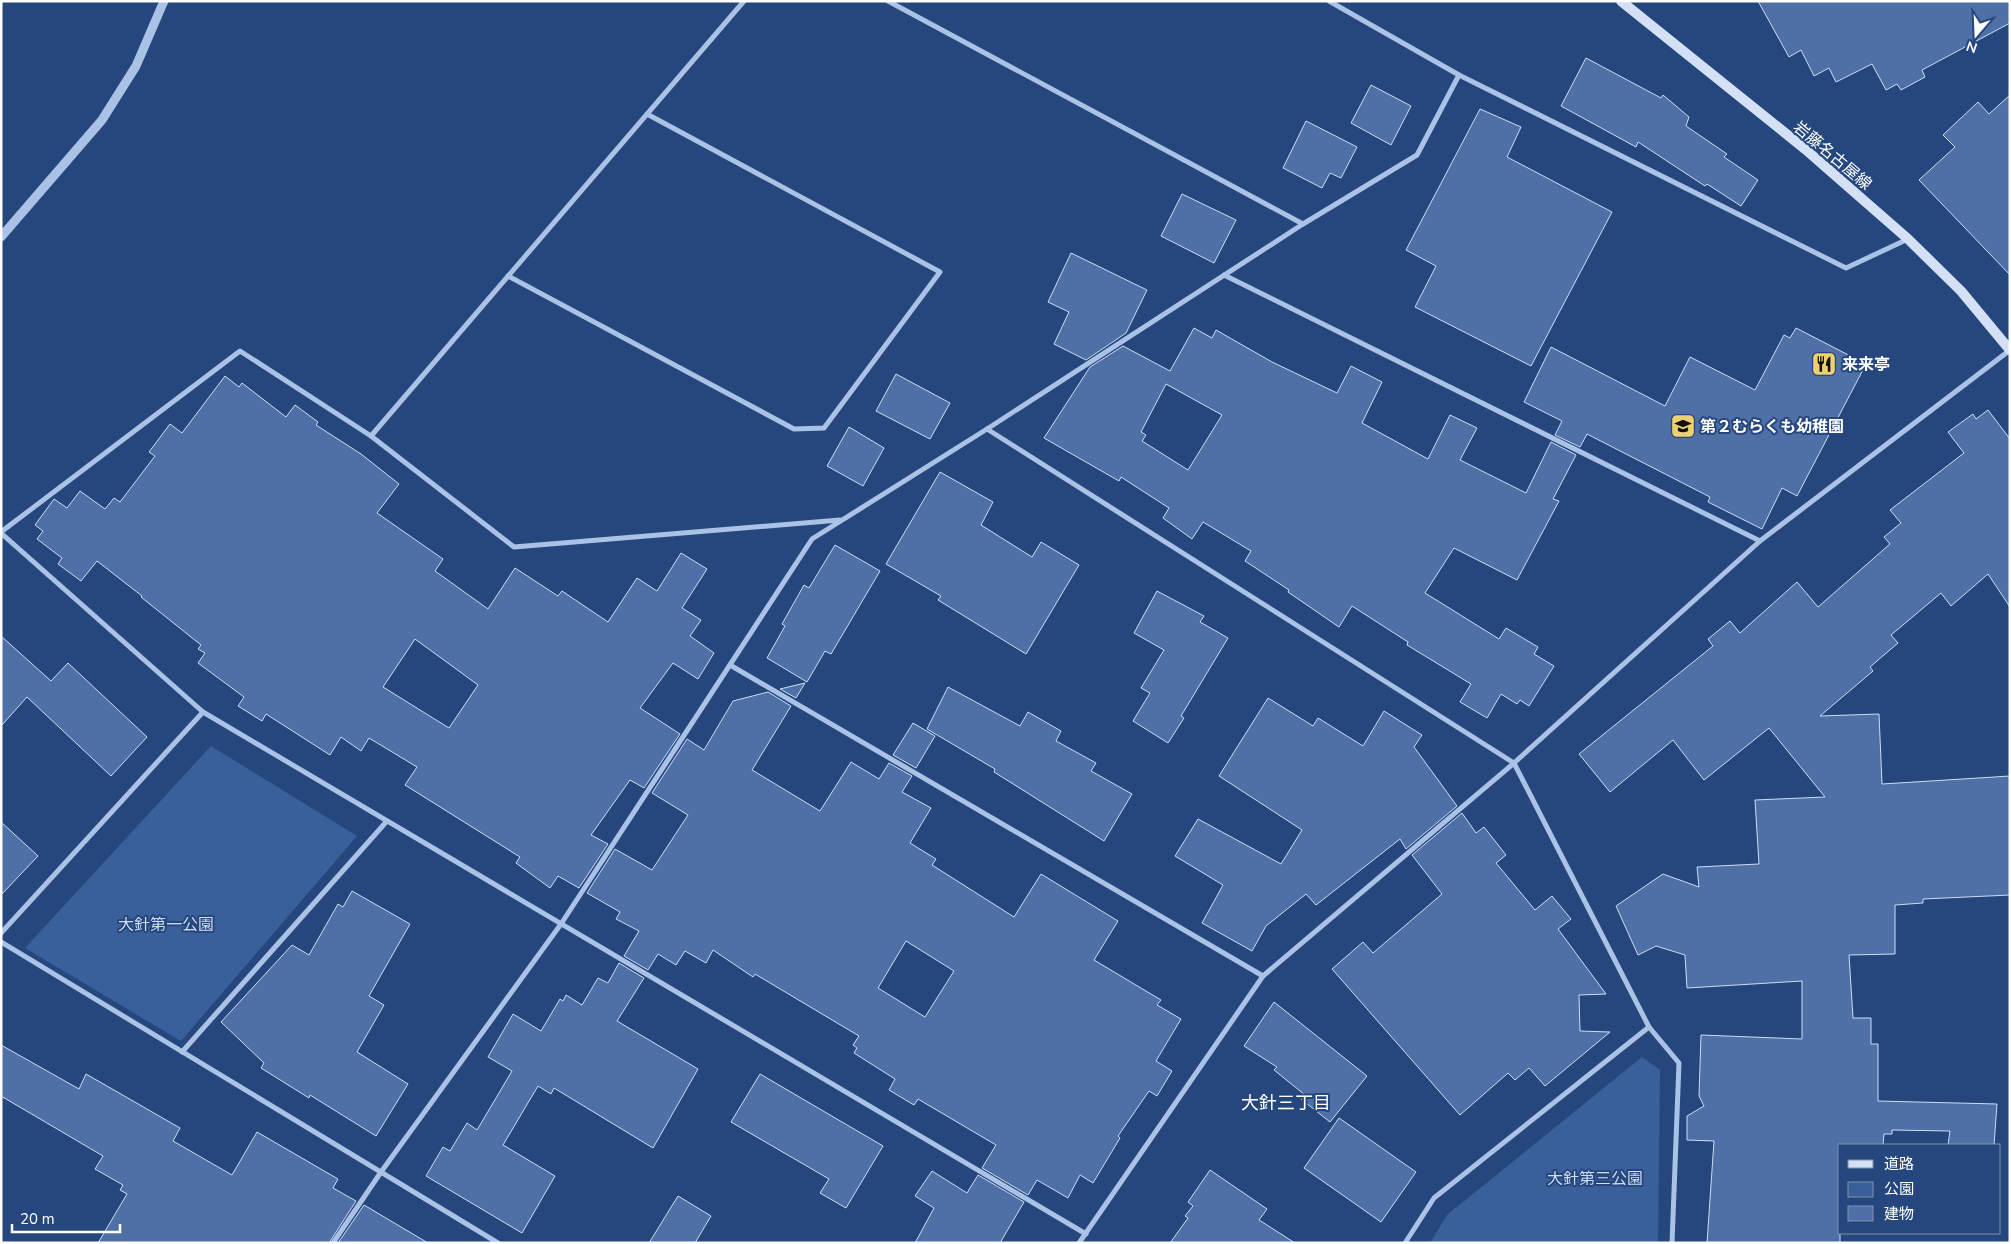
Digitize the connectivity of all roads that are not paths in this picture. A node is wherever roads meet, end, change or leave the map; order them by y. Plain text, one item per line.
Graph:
1 (164, 1) edge
2 (744, 1) edge
3 (888, 1) edge
4 (1329, 1) edge
5 (1624, 2) edge
6 (1459, 75) junction
7 (647, 114) junction
8 (1303, 224) junction
9 (1, 237) edge
10 (1908, 239) junction
11 (1224, 275) junction
12 (508, 276) junction
13 (2010, 350) edge
14 (986, 429) junction
15 (371, 436) junction
16 (843, 519) junction
17 (1, 533) edge
18 (1760, 541) junction
19 (730, 664) junction
20 (203, 712) junction
21 (1514, 763) junction
22 (387, 821) junction
23 (561, 924) junction
24 (1, 933) edge
25 (1, 942) edge
26 (1263, 976) junction
27 (1649, 1027) junction
28 (182, 1052) junction
29 (381, 1172) junction
30 (1086, 1234) junction
31 (333, 1243) edge
32 (498, 1243) edge
33 (1080, 1243) edge
34 (1405, 1243) edge
35 (1672, 1243) edge

1 - 9 street
2 - 7 street
3 - 8 street
4 - 6 street
5 - 10 main road, 岩藤名古屋線
6 - 8 street
6 - 10 street
7 - 12 street
7 - 12 street
8 - 11 street
10 - 13 main road, 岩藤名古屋線
11 - 14 street
11 - 18 street
12 - 15 street
13 - 18 street
14 - 16 street
14 - 21 street
15 - 16 street
15 - 17 street
16 - 19 street
17 - 20 street
18 - 21 street
19 - 23 street
19 - 26 street
20 - 22 street
20 - 24 street
21 - 26 street
21 - 27 street
22 - 23 street
22 - 28 street
23 - 29 street
23 - 30 street
25 - 28 street
26 - 30 street
27 - 34 street
27 - 35 street
28 - 29 street
29 - 31 street
29 - 32 street
30 - 33 street

